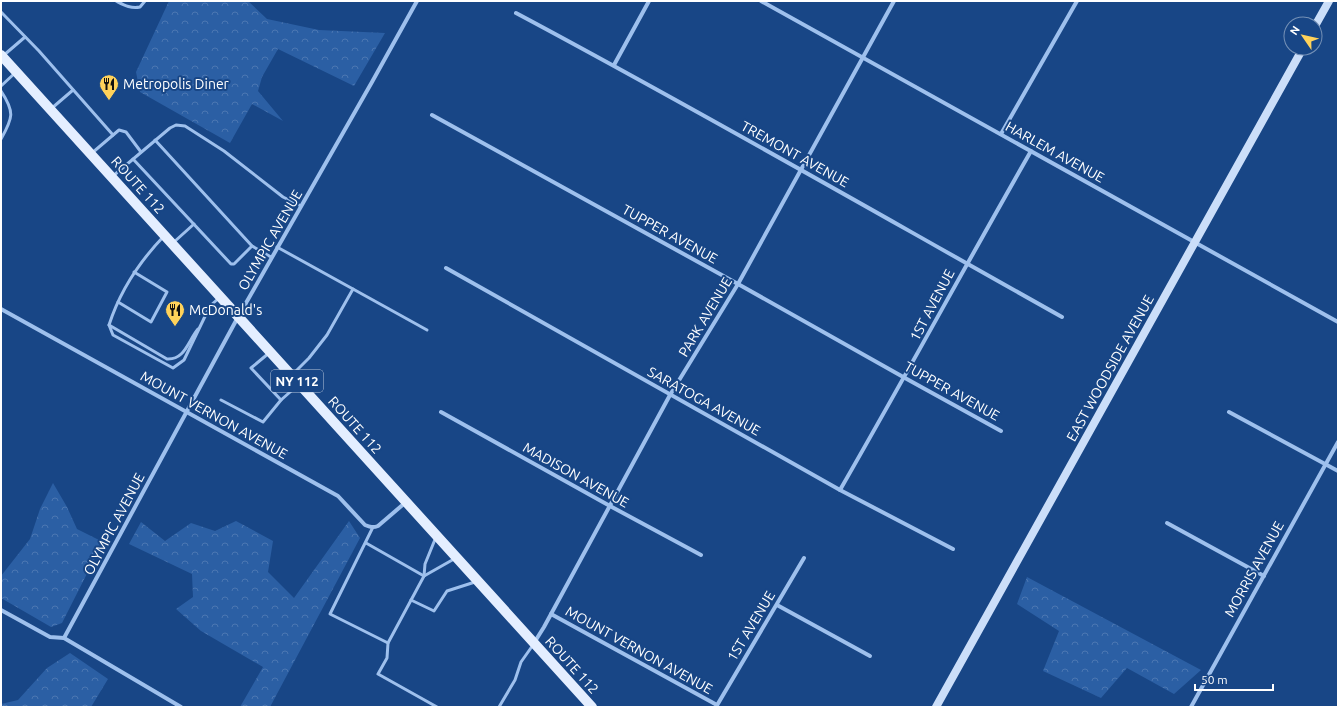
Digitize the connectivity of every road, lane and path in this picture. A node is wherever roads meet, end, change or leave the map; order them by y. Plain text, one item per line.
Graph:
1 (116, 1) edge
2 (145, 1) edge
3 (417, 1) edge
4 (649, 1) edge
5 (761, 1) edge
6 (894, 1) edge
7 (1078, 1) edge
8 (1329, 1) edge
9 (1, 12) edge
10 (516, 13) dead end
11 (1321, 16) edge
12 (25, 37) junction
13 (2, 56) edge
14 (1299, 56) edge
15 (864, 58) junction
16 (614, 65) junction
17 (16, 72) junction
18 (1, 86) edge
19 (73, 90) junction
20 (1, 91) edge
21 (51, 110) junction
22 (432, 115) dead end
23 (1001, 134) junction
24 (113, 135) junction
25 (1, 139) edge
26 (155, 140) junction
27 (1031, 151) junction
28 (141, 152) junction
29 (91, 154) junction
30 (133, 159) junction
31 (802, 169) junction
32 (112, 177) junction
33 (301, 206) junction
34 (194, 224) junction
35 (165, 235) junction
36 (1194, 243) junction
37 (172, 244) junction
38 (252, 246) junction
39 (277, 247) junction
40 (271, 257) junction
41 (966, 264) junction
42 (446, 268) dead end
43 (134, 272) junction
44 (738, 284) junction
45 (353, 289) junction
46 (220, 297) junction
47 (118, 302) junction
48 (1, 309) edge
49 (238, 317) junction
50 (1062, 317) dead end
51 (1338, 322) edge
52 (201, 324) junction
53 (109, 325) junction
54 (427, 330) dead end
55 (270, 352) junction
56 (292, 375) junction
57 (905, 378) junction
58 (300, 384) junction
59 (670, 395) junction
60 (221, 400) dead end
61 (281, 400) junction
62 (186, 412) junction
63 (441, 412) dead end
64 (1229, 412) dead end
65 (1001, 431) dead end
66 (1338, 442) edge
67 (1325, 464) junction
68 (1338, 471) edge
69 (840, 490) junction
70 (406, 502) junction
71 (610, 506) junction
72 (1167, 523) dead end
73 (374, 528) junction
74 (436, 535) junction
75 (366, 543) junction
76 (953, 549) dead end
77 (701, 555) dead end
78 (456, 558) junction
79 (804, 558) dead end
80 (424, 576) junction
81 (1264, 576) junction
82 (478, 581) junction
83 (412, 600) junction
84 (777, 605) junction
85 (1, 610) edge
86 (551, 614) junction
87 (64, 638) junction
88 (388, 643) junction
89 (534, 643) junction
90 (870, 656) dead end
91 (937, 705) edge
92 (717, 706) edge
93 (181, 707) edge
94 (437, 707) edge
95 (499, 707) edge
96 (592, 707) edge
97 (1191, 707) edge

1 - 2 lane
3 - 33 street, OLYMPIC AVENUE
4 - 16 street
5 - 15 street, HARLEM AVENUE
6 - 15 street, PARK AVENUE
7 - 23 street
8 - 11 main road
9 - 12 lane
10 - 16 street, TREMONT AVENUE
12 - 13 lane
12 - 19 lane
13 - 17 main road, ROUTE 112 / NY 112
14 - 36 main road, EAST WOODSIDE AVENUE
15 - 23 street, HARLEM AVENUE
15 - 31 street, PARK AVENUE
16 - 31 street, TREMONT AVENUE
17 - 18 lane
17 - 21 main road, ROUTE 112 / NY 112
19 - 21 lane
19 - 24 lane
20 - 25 lane
21 - 29 main road, ROUTE 112 / NY 112
22 - 44 street, TUPPER AVENUE
23 - 27 street, HARLEM AVENUE
24 - 28 lane
24 - 29 lane
26 - 28 lane
26 - 33 lane
26 - 38 lane
27 - 36 street, HARLEM AVENUE
27 - 41 street, 1ST AVENUE
28 - 30 lane
29 - 32 main road, ROUTE 112 / NY 112
30 - 32 lane
30 - 34 lane
31 - 41 street, TREMONT AVENUE
31 - 44 street, PARK AVENUE
32 - 35 main road, ROUTE 112 / NY 112
33 - 39 street, OLYMPIC AVENUE
34 - 37 lane
34 - 38 lane
35 - 37 main road, ROUTE 112 / NY 112
35 - 43 lane
36 - 51 street, HARLEM AVENUE
36 - 91 main road, EAST WOODSIDE AVENUE
37 - 46 main road, ROUTE 112 / NY 112
38 - 40 lane
39 - 40 street, OLYMPIC AVENUE
39 - 45 lane
40 - 49 street, OLYMPIC AVENUE
41 - 50 street, TREMONT AVENUE
41 - 57 street, 1ST AVENUE
42 - 59 street, SARATOGA AVENUE
43 - 47 lane
43 - 47 lane
44 - 57 street, TUPPER AVENUE
44 - 59 street, PARK AVENUE
45 - 54 lane
45 - 56 lane
46 - 49 main road, ROUTE 112 / NY 112
46 - 52 lane
47 - 53 lane
48 - 62 street, MOUNT VERNON AVENUE
49 - 55 main road, ROUTE 112 / NY 112
49 - 62 street, OLYMPIC AVENUE
52 - 53 lane
52 - 53 lane
55 - 56 main road, ROUTE 112 / NY 112
55 - 61 lane
56 - 58 main road, ROUTE 112 / NY 112
57 - 65 street, TUPPER AVENUE
57 - 69 street, 1ST AVENUE
58 - 61 lane
58 - 70 main road, ROUTE 112 / NY 112
59 - 69 street, SARATOGA AVENUE
59 - 71 street, PARK AVENUE
60 - 61 lane
62 - 73 street, MOUNT VERNON AVENUE
62 - 87 street, OLYMPIC AVENUE
63 - 71 street, MADISON AVENUE
64 - 67 street
66 - 67 street, MORRIS AVENUE
67 - 68 street
67 - 81 street, MORRIS AVENUE
69 - 76 street, SARATOGA AVENUE
70 - 73 street
70 - 74 main road, ROUTE 112 / NY 112
71 - 77 street, MADISON AVENUE
71 - 86 street, PARK AVENUE
72 - 81 street
73 - 75 lane
74 - 78 main road, ROUTE 112 / NY 112
74 - 80 lane
75 - 80 lane
75 - 88 lane
78 - 80 lane
78 - 82 main road, ROUTE 112 / NY 112
79 - 84 street, 1ST AVENUE
80 - 83 lane
81 - 97 street, MORRIS AVENUE
82 - 83 lane
82 - 89 main road, ROUTE 112 / NY 112
83 - 88 lane
84 - 90 street
84 - 92 street, 1ST AVENUE
85 - 87 street
86 - 89 street, PARK AVENUE
86 - 92 street, MOUNT VERNON AVENUE
87 - 93 street
88 - 94 lane
89 - 95 lane
89 - 96 main road, ROUTE 112 / NY 112

